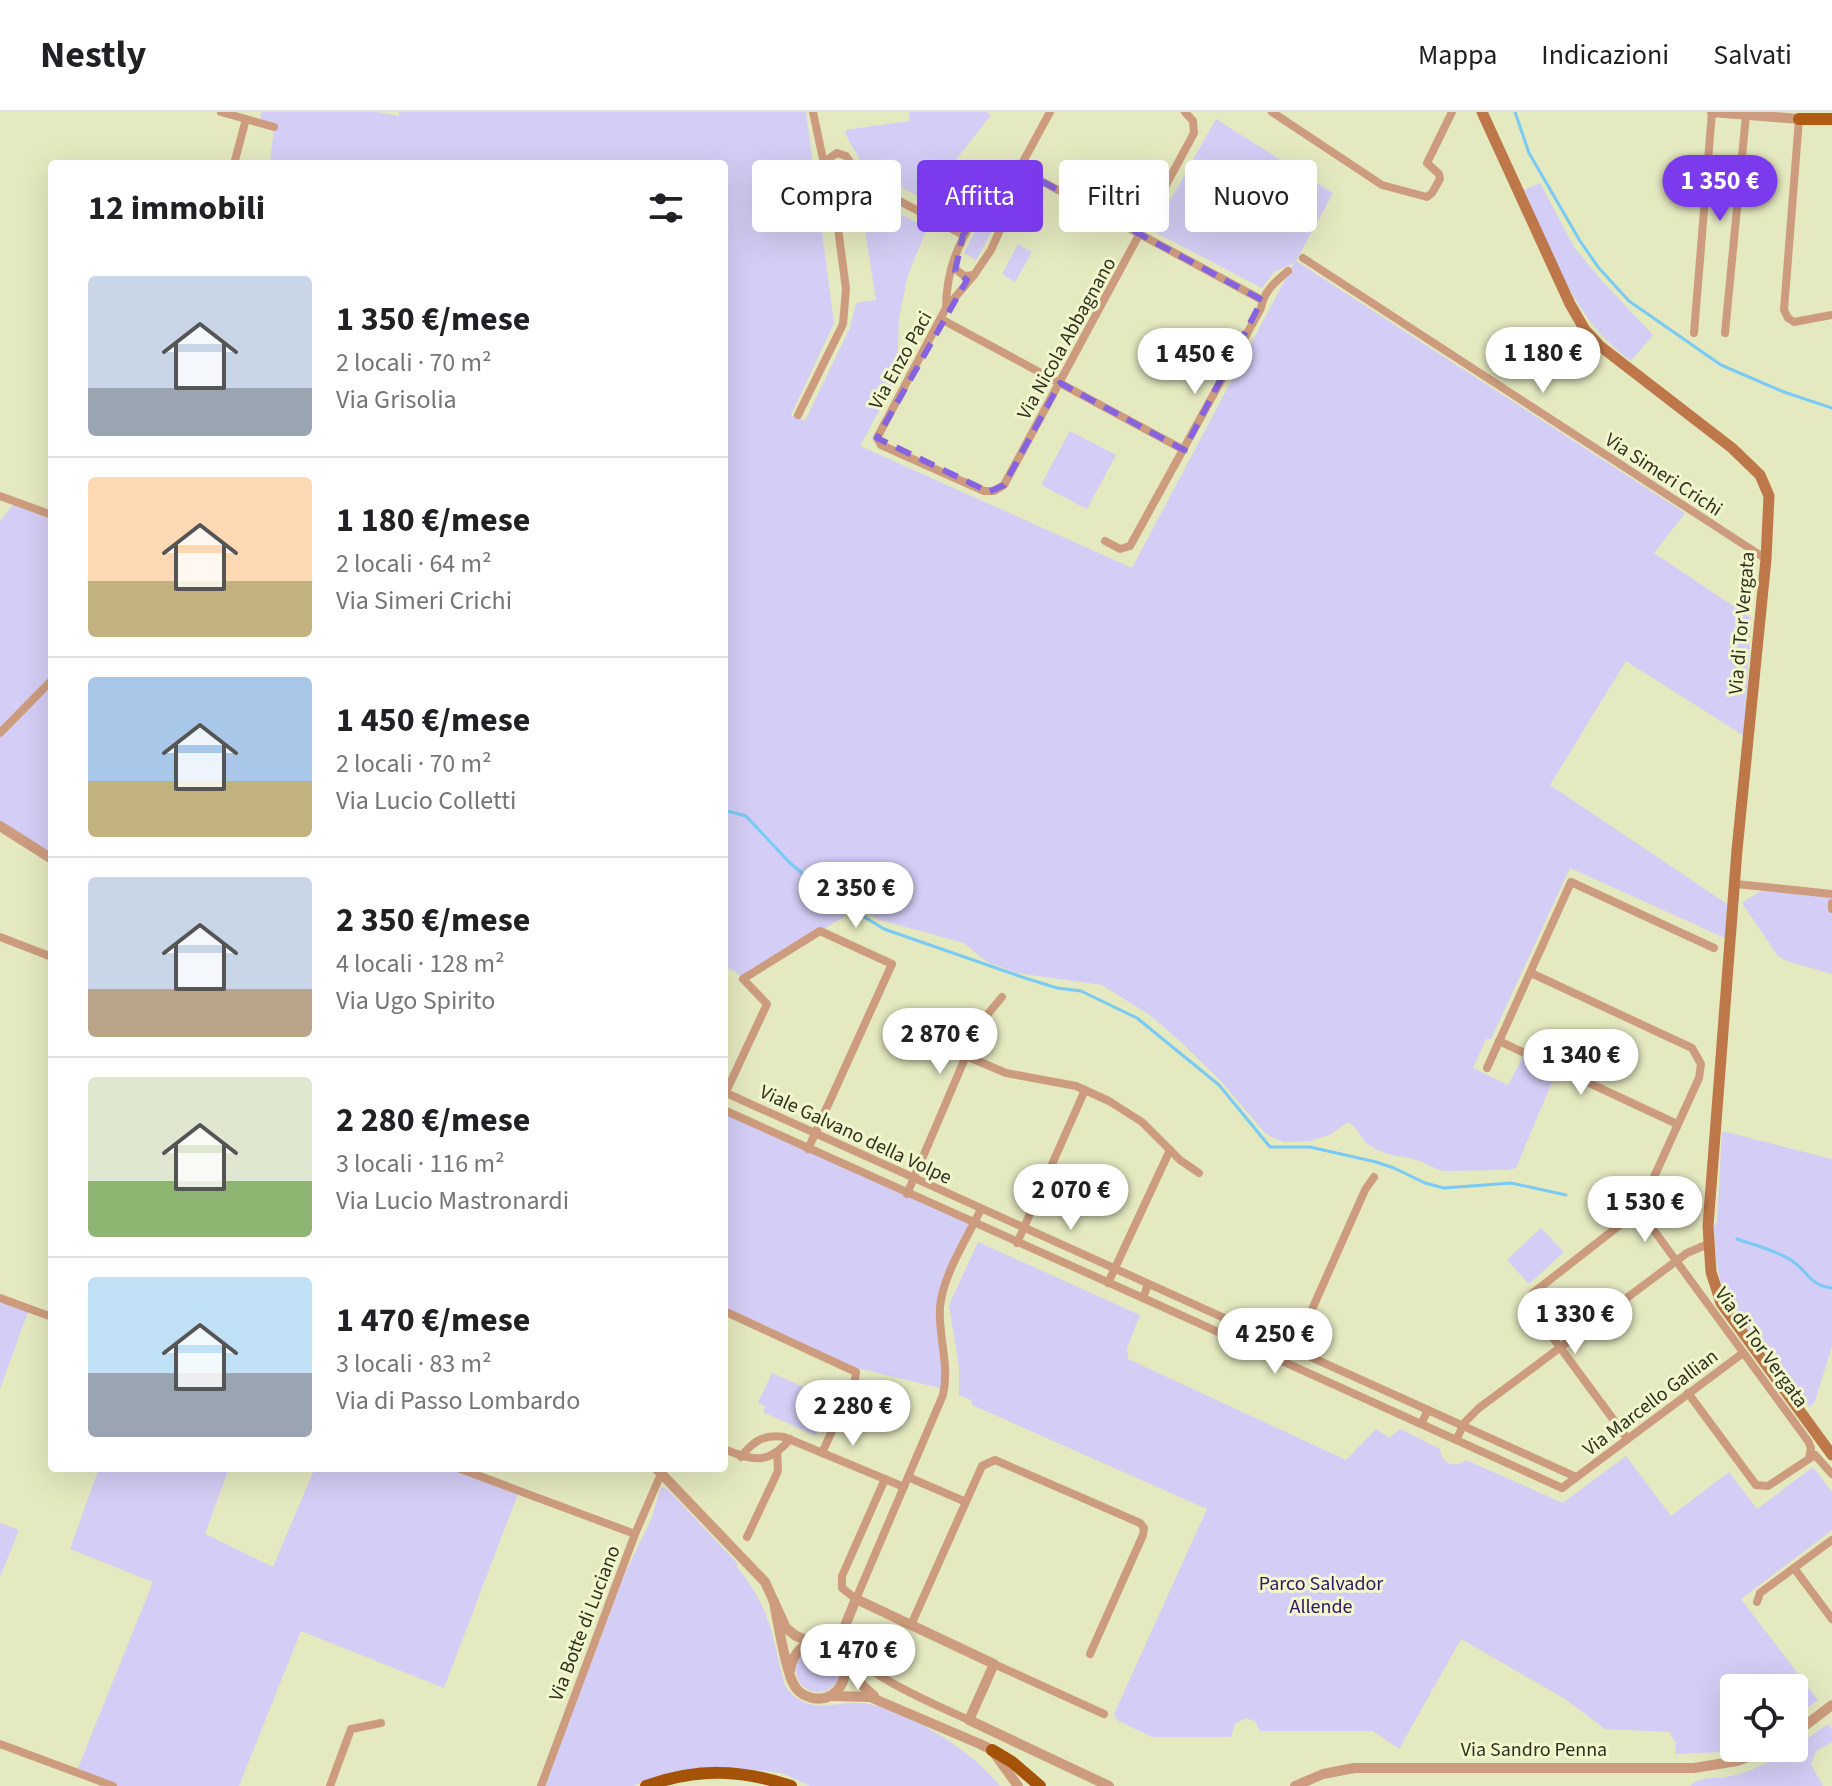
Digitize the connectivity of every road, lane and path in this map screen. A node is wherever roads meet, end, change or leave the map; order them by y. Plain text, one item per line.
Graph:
1 (221, 112) edge
2 (813, 112) edge
3 (1050, 112) edge
4 (1185, 112) edge
5 (1272, 112) edge
6 (1452, 112) edge
7 (1482, 112) edge
8 (1712, 112) edge
9 (1746, 115) junction
10 (246, 119) junction
11 (1799, 119) junction
12 (1832, 119) edge
13 (274, 127) dead end
14 (235, 160) edge
15 (825, 160) edge
16 (826, 160) edge
17 (849, 160) edge
18 (1024, 160) edge
19 (1043, 182) edge
20 (901, 202) edge
21 (839, 232) edge
22 (965, 232) edge
23 (998, 232) edge
24 (963, 235) junction
25 (1141, 235) junction
26 (1303, 258) dead end
27 (952, 266) junction
28 (1288, 271) dead end
29 (974, 275) junction
30 (1262, 300) junction
31 (946, 308) junction
32 (1832, 315) edge
33 (941, 319) junction
34 (1694, 333) dead end
35 (1725, 333) dead end
36 (1060, 383) junction
37 (798, 415) dead end
38 (1184, 450) junction
39 (994, 491) joint
40 (0, 496) edge
41 (48, 514) edge
42 (1105, 541) dead end
43 (1766, 559) junction
44 (48, 684) edge
45 (0, 733) edge
46 (0, 826) edge
47 (48, 856) edge
48 (1736, 884) junction
49 (1832, 894) edge
50 (0, 937) edge
51 (1714, 948) dead end
52 (48, 955) edge
53 (735, 971) dead end
54 (1531, 973) junction
55 (743, 979) junction
56 (1002, 997) dead end
57 (1499, 1041) junction
58 (966, 1056) junction
59 (1487, 1068) dead end
60 (728, 1087) edge
61 (1085, 1090) junction
62 (728, 1094) edge
63 (728, 1112) edge
64 (1677, 1124) junction
65 (816, 1134) junction
66 (808, 1149) junction
67 (1170, 1150) junction
68 (1199, 1173) dead end
69 (1374, 1177) dead end
70 (913, 1178) junction
71 (907, 1194) junction
72 (981, 1209) junction
73 (1639, 1210) junction
74 (974, 1224) junction
75 (1024, 1228) junction
76 (1017, 1243) junction
77 (1708, 1244) junction
78 (1677, 1260) junction
79 (1114, 1269) junction
80 (1108, 1283) junction
81 (1148, 1284) junction
82 (0, 1298) edge
83 (1143, 1298) junction
84 (728, 1313) edge
85 (48, 1316) edge
86 (1560, 1347) junction
87 (1294, 1350) junction
88 (1743, 1353) junction
89 (1688, 1393) junction
90 (1428, 1410) junction
91 (1421, 1424) junction
92 (1463, 1426) junction
93 (1627, 1438) junction
94 (790, 1439) junction
95 (1456, 1440) junction
96 (728, 1451) edge
97 (777, 1452) junction
98 (822, 1453) junction
99 (741, 1457) junction
100 (1823, 1458) edge
101 (469, 1472) edge
102 (659, 1472) edge
103 (660, 1472) edge
104 (1832, 1474) edge
105 (908, 1477) junction
106 (1576, 1477) junction
107 (885, 1479) junction
108 (904, 1487) junction
109 (966, 1502) junction
110 (635, 1534) junction
111 (747, 1537) dead end
112 (1832, 1540) edge
113 (1794, 1568) junction
114 (856, 1599) junction
115 (774, 1602) junction
116 (1757, 1602) dead end
117 (1832, 1619) edge
118 (911, 1625) junction
119 (863, 1630) dead end
120 (815, 1642) junction
121 (836, 1648) junction
122 (1090, 1654) dead end
123 (846, 1664) junction
124 (994, 1664) junction
125 (790, 1671) junction
126 (827, 1697) junction
127 (883, 1701) junction
128 (1832, 1705) edge
129 (1104, 1714) dead end
130 (969, 1720) junction
131 (381, 1723) dead end
132 (1808, 1723) edge
133 (0, 1744) edge
134 (992, 1750) junction
135 (1731, 1762) edge
136 (778, 1783) edge
137 (113, 1786) edge
138 (330, 1786) edge
139 (541, 1786) edge
140 (646, 1786) edge
141 (791, 1786) edge
142 (1018, 1786) edge
143 (1040, 1786) edge
144 (1109, 1786) edge
145 (1295, 1786) edge

1 - 10 street
2 - 15 street
3 - 18 street, Via Enzo Paci
4 - 25 street, Via Nicola Abbagnano
5 - 6 street
7 - 43 main road, Via di Tor Vergata
8 - 9 street
8 - 34 street
9 - 11 street
9 - 35 street
10 - 13 street
10 - 14 street
11 - 12 main road
11 - 32 street
16 - 17 street
19 - 25 street
20 - 24 street
21 - 37 street
22 - 24 street, Via Enzo Paci
23 - 29 street, Via Enzo Paci
24 - 27 street, Via Enzo Paci
25 - 30 street
25 - 36 street, Via Nicola Abbagnano
26 - 43 street, Via Simeri Crichi
27 - 29 street
27 - 31 street, Via Enzo Paci
28 - 30 street
29 - 31 street, Via Enzo Paci
30 - 38 street
31 - 33 street, Via Enzo Paci
33 - 36 street
33 - 39 street, Via Enzo Paci
36 - 38 street
36 - 39 street, Via Nicola Abbagnano
38 - 42 street
40 - 41 street
43 - 48 main road, Via di Tor Vergata
44 - 45 street
46 - 47 street
48 - 49 street
48 - 77 main road, Via di Tor Vergata
50 - 52 street
51 - 54 street
53 - 55 street
54 - 57 street
54 - 64 street
55 - 60 street
55 - 65 street
56 - 58 street
57 - 59 street
57 - 64 street
58 - 61 street
58 - 70 street
61 - 67 street
61 - 75 street
62 - 65 street, Viale Galvano della Volpe
63 - 66 street, Viale Galvano della Volpe
64 - 73 street
65 - 66 street
65 - 70 street, Viale Galvano della Volpe
66 - 71 street, Viale Galvano della Volpe
67 - 68 street
67 - 79 street
69 - 87 street
70 - 71 street
70 - 72 street, Viale Galvano della Volpe
71 - 74 street, Viale Galvano della Volpe
72 - 74 street
72 - 75 street, Viale Galvano della Volpe
73 - 78 street, Via di Tor Vergata
73 - 86 street
74 - 76 street, Viale Galvano della Volpe
74 - 105 street
75 - 76 street
75 - 79 street, Viale Galvano della Volpe
76 - 80 street, Viale Galvano della Volpe
77 - 78 street
77 - 100 main road, Via di Tor Vergata
78 - 86 street
78 - 88 street, Via di Tor Vergata
79 - 80 street
79 - 81 street, Viale Galvano della Volpe
80 - 83 street, Viale Galvano della Volpe
81 - 83 street
81 - 87 street, Viale Galvano della Volpe
82 - 85 street
83 - 91 street, Viale Galvano della Volpe
84 - 98 street
86 - 92 street
86 - 93 street
87 - 90 street, Viale Galvano della Volpe
88 - 89 street, Via Marcello Gallian
88 - 100 street, Via di Tor Vergata
89 - 93 street, Via Marcello Gallian
89 - 100 street
90 - 91 street
90 - 92 street, Via Marcello Gallian
91 - 95 street, Via Marcello Gallian
92 - 95 street
92 - 106 street, Via Marcello Gallian
93 - 106 street, Via Marcello Gallian
94 - 97 street
94 - 98 street
94 - 99 street
95 - 106 street, Via Marcello Gallian
96 - 99 street
97 - 99 street
97 - 111 street
98 - 107 street
100 - 104 street, Via di Tor Vergata
101 - 110 street
102 - 110 street, Via Botte di Luciano
103 - 115 street
105 - 108 street
105 - 109 street
107 - 108 street
107 - 114 street
108 - 114 street
109 - 118 street
109 - 122 street
110 - 139 street, Via Botte di Luciano
112 - 113 street
113 - 116 street
113 - 117 street
114 - 118 street
114 - 121 street
115 - 120 street
115 - 125 street
118 - 124 street
119 - 130 street
120 - 121 street
120 - 125 street
121 - 123 street
123 - 126 street
123 - 127 street
124 - 129 street
124 - 130 street
125 - 126 street
126 - 127 street
127 - 134 street
128 - 132 street
130 - 144 street
131 - 138 street
133 - 137 street
134 - 142 street
134 - 143 highway
135 - 145 street, Via Sandro Penna
136 - 140 highway
136 - 141 highway

